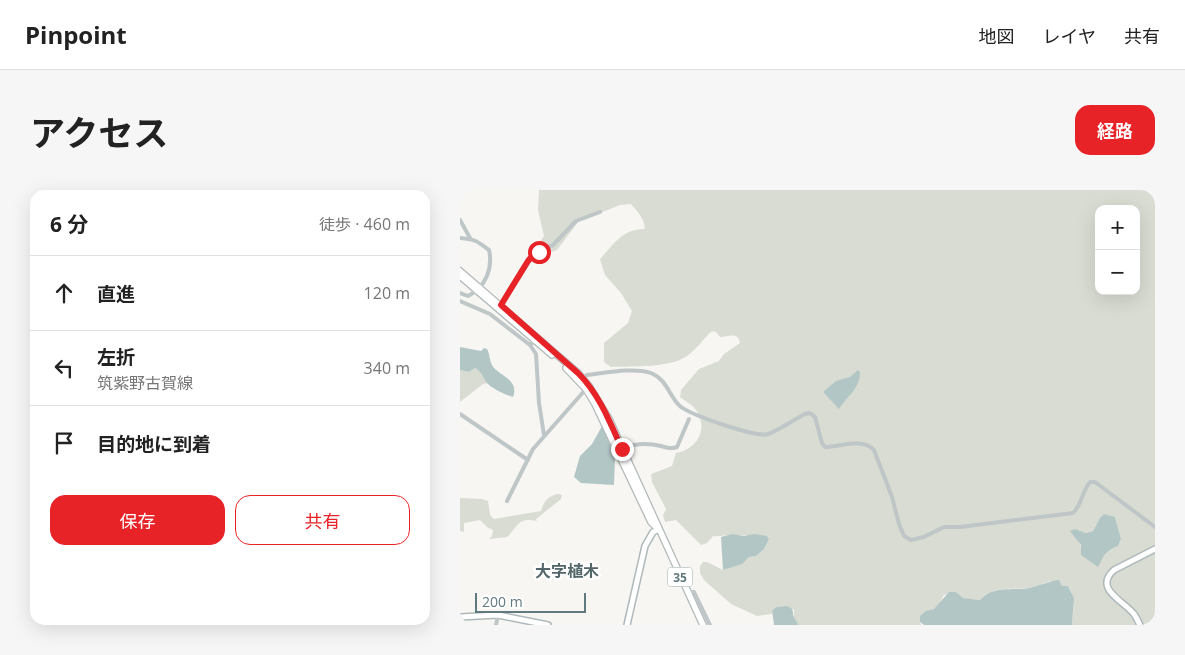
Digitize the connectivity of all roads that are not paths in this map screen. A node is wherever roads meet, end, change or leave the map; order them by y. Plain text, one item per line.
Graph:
1 (600, 212) dead end
2 (460, 220) edge
3 (460, 238) edge
4 (470, 238) junction
5 (460, 271) edge
6 (460, 276) edge
7 (478, 289) junction
8 (460, 294) edge
9 (460, 301) edge
10 (501, 305) junction
11 (534, 341) junction
12 (580, 378) junction
13 (588, 388) junction
14 (460, 414) edge
15 (689, 420) dead end
16 (544, 436) junction
17 (622, 449) junction
18 (528, 460) junction
19 (507, 501) dead end
20 (1155, 527) edge
21 (659, 529) junction
22 (1155, 549) edge
23 (687, 593) junction
24 (498, 615) junction
25 (460, 617) edge
26 (496, 625) edge
27 (548, 625) edge
28 (627, 625) edge
29 (702, 625) edge
30 (710, 625) edge
31 (1140, 625) edge

1 - 10 street
2 - 4 street
3 - 4 street
4 - 7 street
5 - 7 main road, 35
6 - 7 main road, 35
7 - 8 street
7 - 10 main road, 35
7 - 11 main road, 35
9 - 11 street
10 - 11 main road, 35
11 - 12 main road, 35
11 - 16 street
12 - 13 main road, 35
12 - 20 street
13 - 16 street
13 - 17 main road, 35
13 - 21 main road, 35
14 - 18 street
15 - 17 street
16 - 18 street
17 - 21 main road, 35
18 - 19 street
21 - 23 main road, 35
21 - 28 street
22 - 31 street
23 - 29 main road, 35
23 - 30 street
24 - 25 street
24 - 26 street
24 - 27 street

